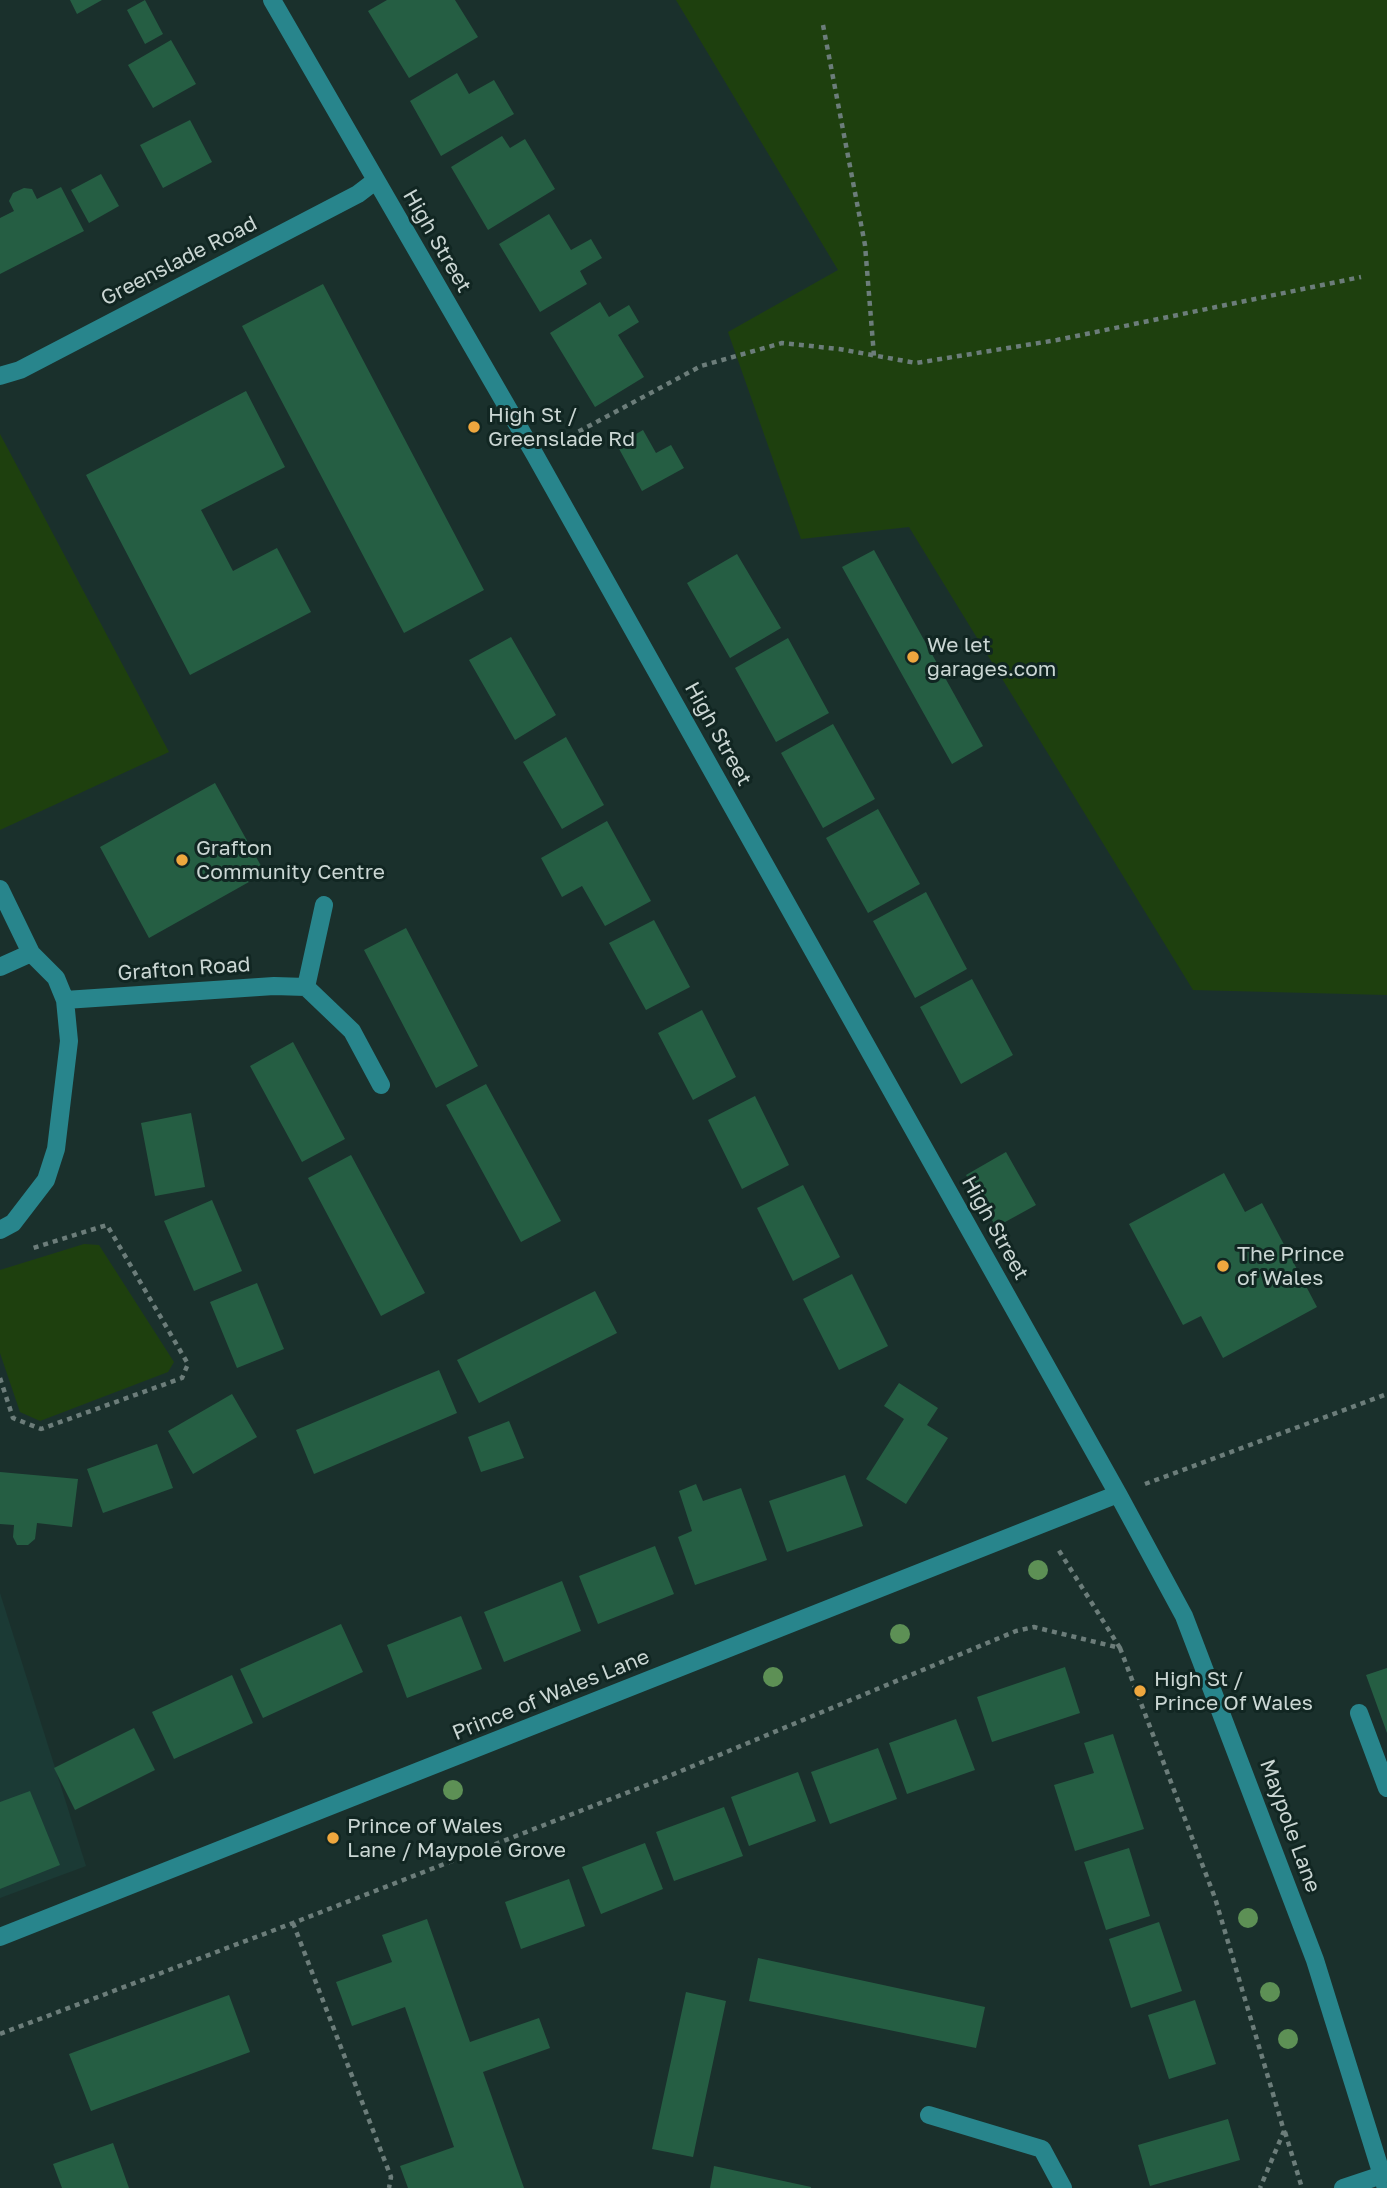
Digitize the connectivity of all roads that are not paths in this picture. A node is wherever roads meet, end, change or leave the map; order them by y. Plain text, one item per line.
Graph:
1 (272, 0) edge
2 (375, 181) junction
3 (0, 376) edge
4 (0, 889) edge
5 (324, 905) dead end
6 (31, 953) junction
7 (0, 967) edge
8 (306, 987) junction
9 (65, 1000) junction
10 (381, 1085) dead end
11 (6, 1226) edge
12 (1118, 1494) junction
13 (1359, 1713) dead end
14 (1387, 1788) edge
15 (0, 1937) edge
16 (929, 2115) dead end
17 (1384, 2182) edge
18 (1063, 2188) edge
19 (1343, 2188) edge

1 - 2 street, High Street
2 - 3 street, Greenslade Road
2 - 12 street, High Street
4 - 6 street
5 - 8 street
6 - 7 street
6 - 9 street
8 - 9 street, Grafton Road
8 - 10 street
9 - 11 street
12 - 15 street, Prince of Wales Lane
12 - 17 street, Maypole Lane
13 - 14 street
16 - 18 street
17 - 19 street

